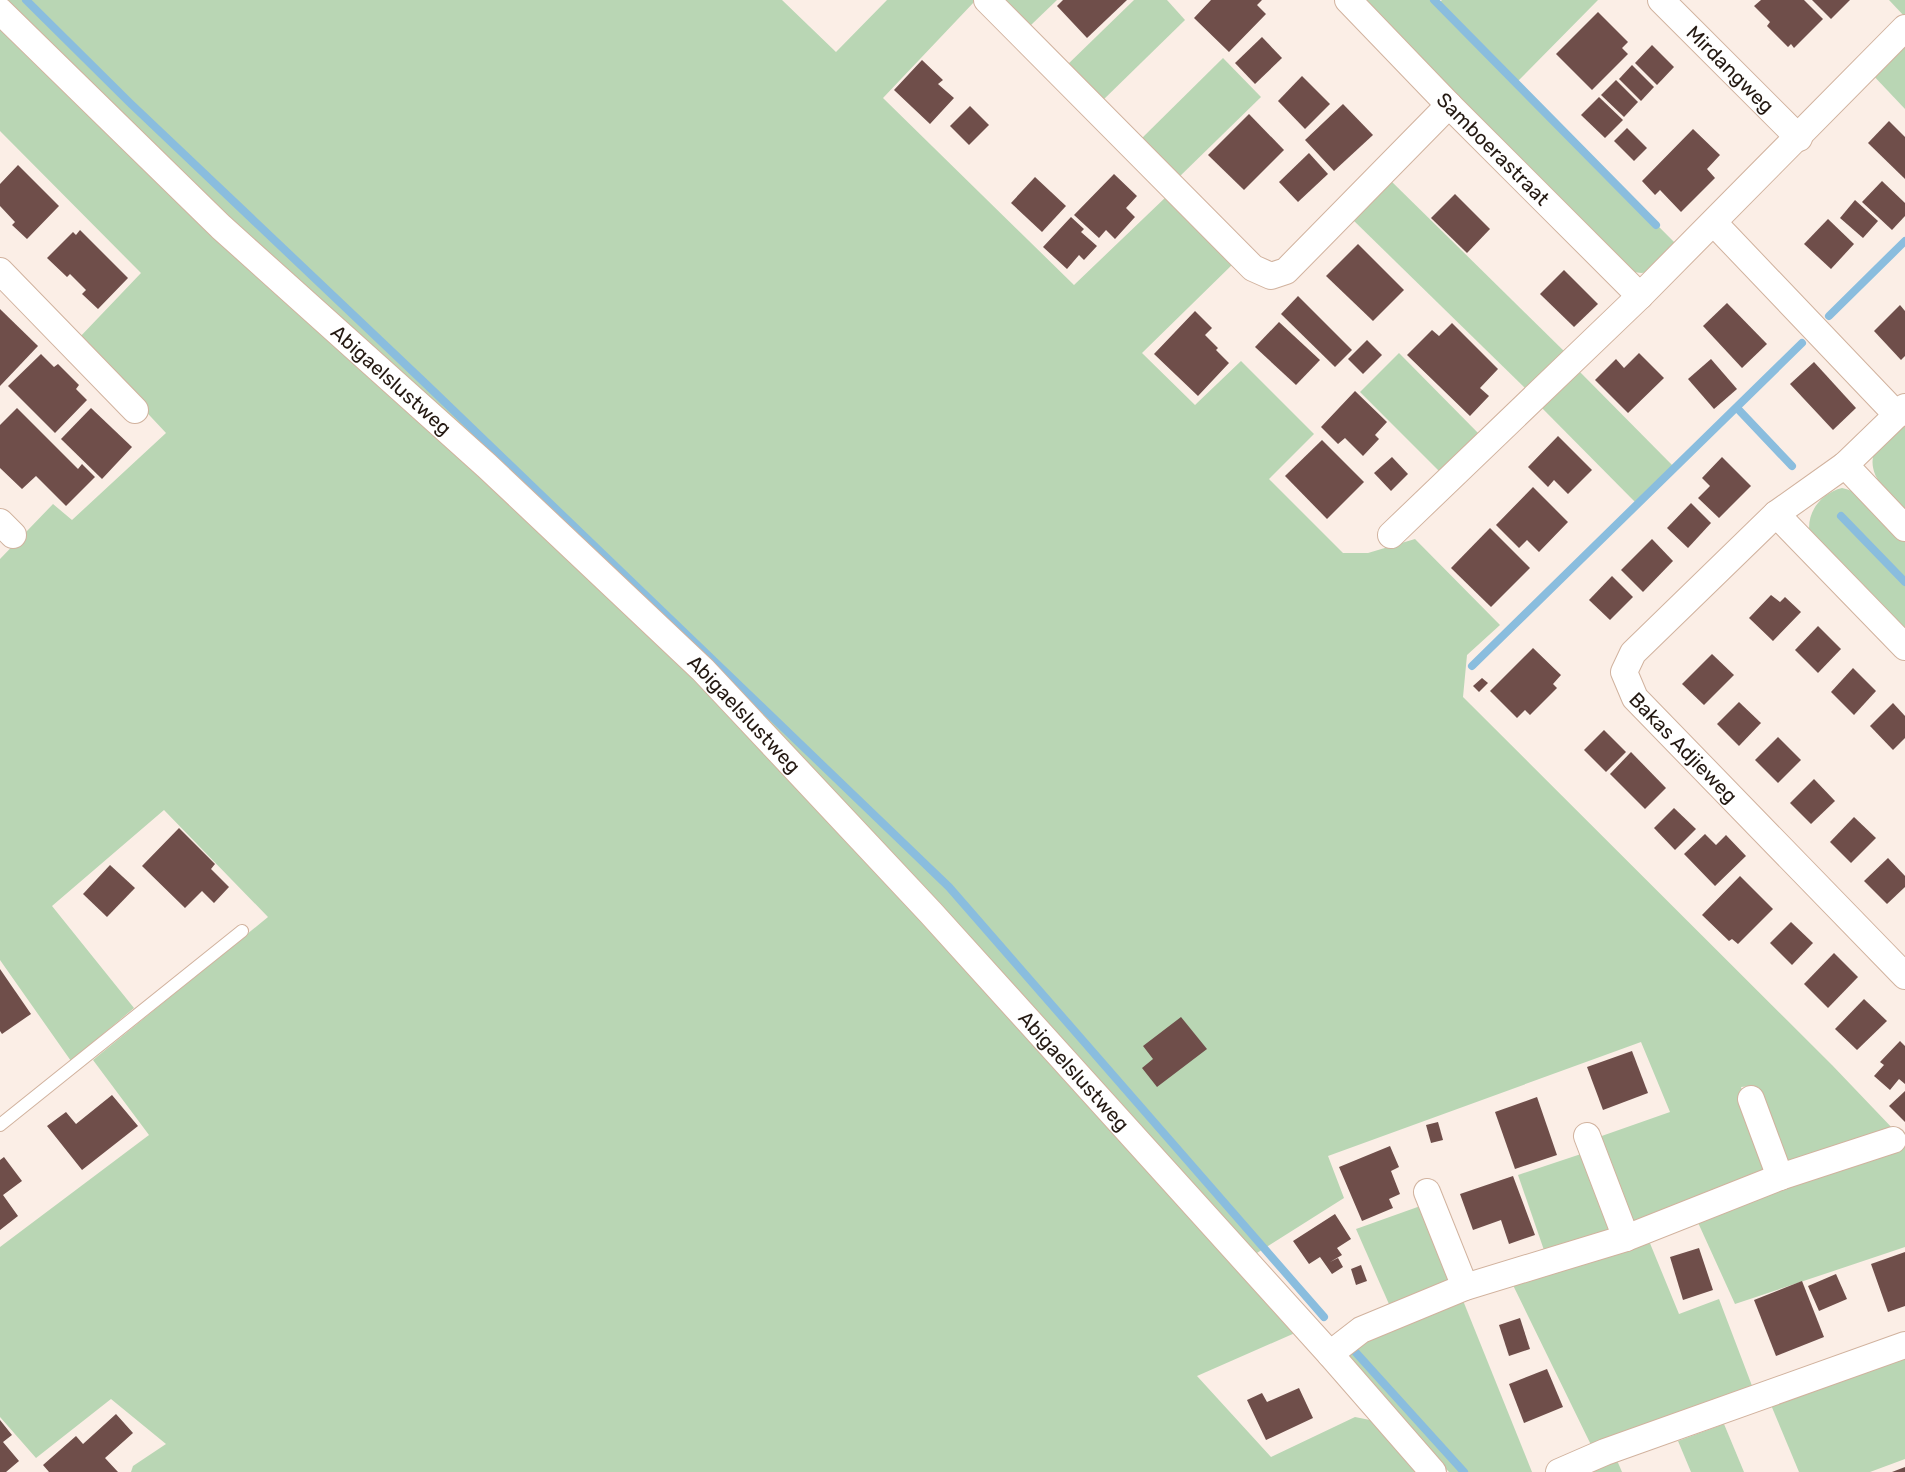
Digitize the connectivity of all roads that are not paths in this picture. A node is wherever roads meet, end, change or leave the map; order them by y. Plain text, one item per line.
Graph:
1 (987, 0) edge
2 (1348, 0) edge
3 (1661, 0) edge
4 (0, 11) edge
5 (1905, 28) edge
6 (1449, 105) junction
7 (1798, 138) junction
8 (1714, 223) junction
9 (0, 271) edge
10 (1640, 296) junction
11 (135, 410) dead end
12 (1901, 411) edge
13 (1845, 465) junction
14 (1776, 514) junction
15 (1905, 528) edge
16 (1390, 535) dead end
17 (1905, 647) edge
18 (242, 931) dead end
19 (1905, 976) edge
20 (1751, 1099) dead end
21 (0, 1125) edge
22 (1587, 1136) dead end
23 (1893, 1140) dead end
24 (1780, 1177) junction
25 (1427, 1192) dead end
26 (1626, 1238) junction
27 (1465, 1287) junction
28 (1905, 1345) edge
29 (1329, 1354) junction
30 (1433, 1472) edge
31 (1559, 1472) edge

1 - 6 street
2 - 6 street, Samboerastraat
3 - 7 street, Mirdangweg
4 - 29 street, Abigaelslustweg
5 - 7 street
6 - 10 street, Samboerastraat
7 - 8 street
8 - 10 street
8 - 12 street
9 - 11 street
10 - 16 street
12 - 13 street, Bakas Adjieweg
13 - 14 street, Bakas Adjieweg
13 - 15 street
14 - 17 street
14 - 19 street, Bakas Adjieweg
18 - 21 lane
20 - 24 street
22 - 26 street
23 - 24 street
24 - 26 street
25 - 27 street
26 - 27 street
27 - 29 street
28 - 31 street
29 - 30 street, Abigaelslustweg

